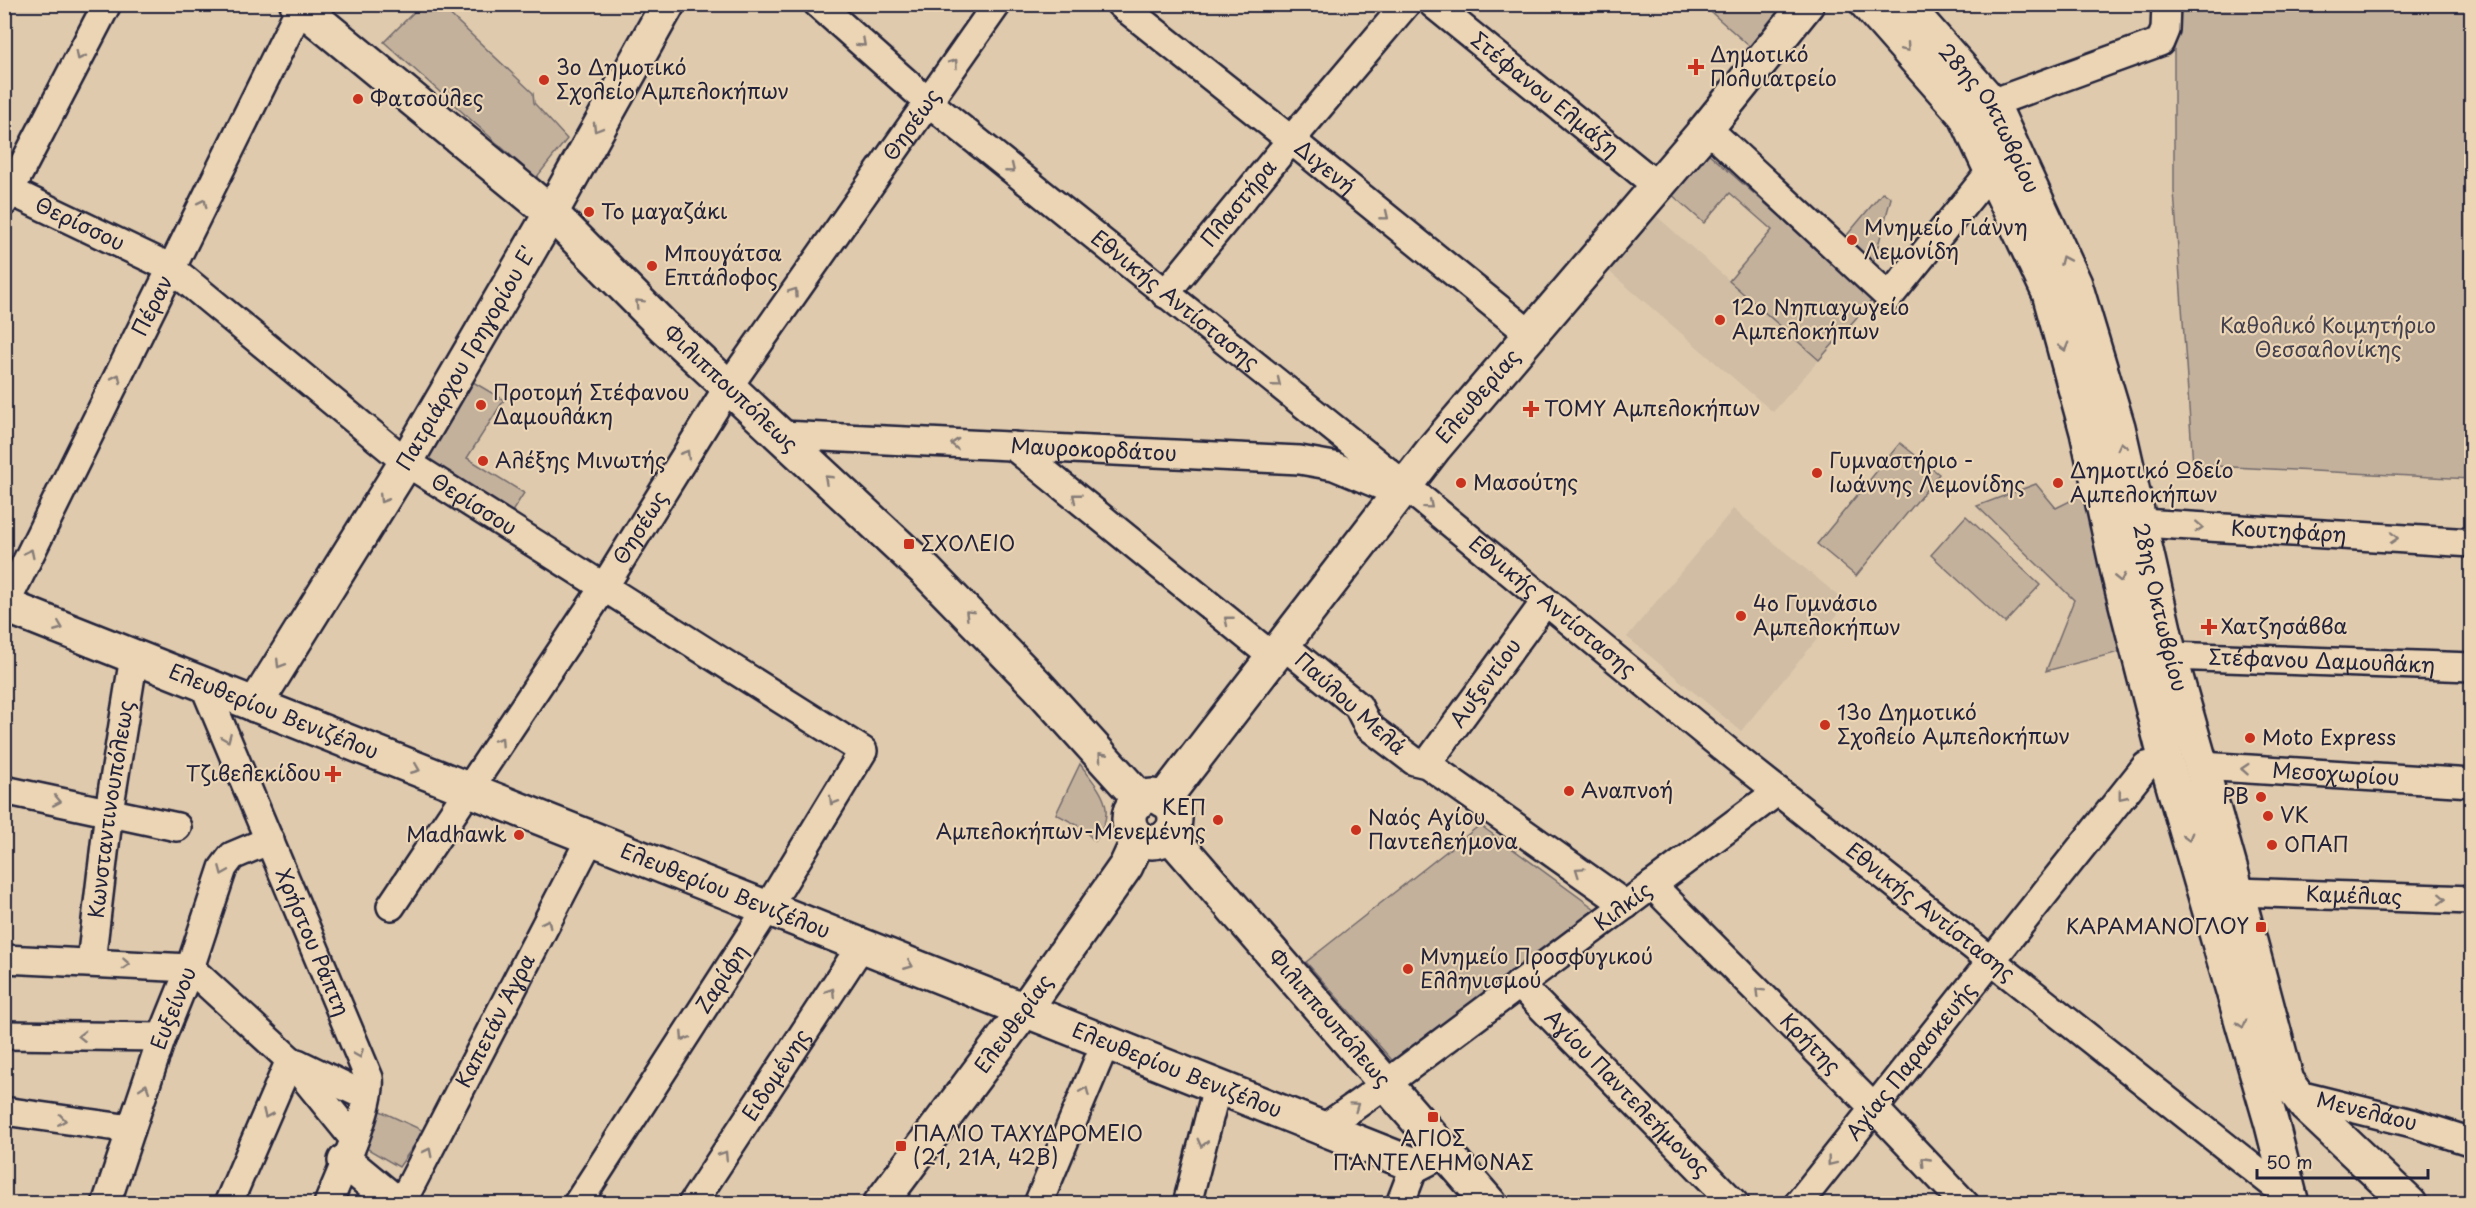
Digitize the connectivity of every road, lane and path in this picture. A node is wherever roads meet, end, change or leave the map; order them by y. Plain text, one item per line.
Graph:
1 (107, 4) edge
2 (818, 4) edge
3 (997, 4) edge
4 (1120, 4) edge
5 (1406, 4) edge
6 (1433, 4) edge
7 (1807, 4) edge
8 (1867, 4) edge
9 (1904, 4) edge
10 (2166, 4) edge
11 (300, 6) edge
12 (660, 7) edge
13 (927, 101) junction
14 (1992, 103) junction
15 (1707, 128) junction
16 (1291, 140) junction
17 (1991, 171) junction
18 (1656, 185) junction
19 (6, 193) edge
20 (551, 213) junction
21 (171, 268) junction
22 (1166, 294) junction
23 (1530, 334) junction
24 (728, 387) junction
25 (1314, 413) junction
26 (782, 435) junction
27 (1014, 446) junction
28 (1300, 460) junction
29 (406, 462) junction
30 (1401, 489) junction
31 (2107, 521) junction
32 (2140, 523) junction
33 (2472, 543) edge
34 (604, 587) junction
35 (1545, 602) junction
36 (5, 606) edge
37 (1278, 650) junction
38 (2170, 656) junction
39 (134, 657) junction
40 (2472, 667) edge
41 (204, 685) junction
42 (255, 705) junction
43 (863, 751) joint
44 (2166, 761) junction
45 (1427, 764) junction
46 (2201, 766) junction
47 (2472, 783) edge
48 (4, 790) edge
49 (468, 790) junction
50 (1778, 791) junction
51 (1152, 800) junction
52 (109, 811) junction
53 (177, 827) dead end
54 (1154, 836) junction
55 (590, 839) junction
56 (270, 840) junction
57 (1652, 885) junction
58 (2237, 892) junction
59 (2472, 900) edge
60 (1626, 904) junction
61 (391, 906) dead end
62 (767, 909) junction
63 (861, 946) junction
64 (4, 959) edge
65 (1990, 961) junction
66 (91, 962) junction
67 (190, 968) junction
68 (1519, 984) junction
69 (1024, 1011) junction
70 (4, 1035) edge
71 (162, 1037) junction
72 (1105, 1044) junction
73 (290, 1060) junction
74 (1386, 1084) junction
75 (1217, 1087) junction
76 (2295, 1094) junction
77 (368, 1096) junction
78 (1874, 1108) junction
79 (4, 1112) edge
80 (1324, 1128) junction
81 (131, 1130) junction
82 (2472, 1142) edge
83 (350, 1150) junction
84 (1444, 1150) junction
85 (1415, 1165) junction
86 (2292, 1202) edge
87 (106, 1203) edge
88 (228, 1203) edge
89 (328, 1203) edge
90 (399, 1203) edge
91 (577, 1203) edge
92 (692, 1203) edge
93 (879, 1203) edge
94 (1038, 1203) edge
95 (1187, 1203) edge
96 (1400, 1203) edge
97 (1490, 1203) edge
98 (1735, 1203) edge
99 (1798, 1203) edge
100 (1965, 1203) edge
101 (2410, 1203) edge

1 -> 19 street
2 -> 13 street, Εθνικής Αντίστασης
13 -> 3 street, Θησέως
4 - 16 street, Διγενή
5 - 16 street, Πλαστήρα
6 - 18 street, Στέφανου Ελμάζη
7 - 15 main road, Ελευθερίας
8 -> 17 main road, 28ης Οκτωβρίου
9 - 14 main road, 28ης Οκτωβρίου
10 - 14 street
11 - 20 main road, Φιλιππουπόλεως
21 -> 11 street, Πέραν
12 -> 20 main road, Πατριάρχου Γρηγορίου Ε'
13 -> 22 street, Εθνικής Αντίστασης
24 -> 13 street, Θησέως
32 -> 14 main road, 28ης Οκτωβρίου
15 - 17 street
15 - 18 main road, Ελευθερίας
16 - 22 street, Πλαστήρα
16 -> 23 street, Διγενή
17 -> 31 main road, 28ης Οκτωβρίου
18 - 23 main road, Ελευθερίας
19 - 21 street, Θερίσσου
24 -> 20 main road, Φιλιππουπόλεως
20 - 29 main road, Πατριάρχου Γρηγορίου Ε'
21 - 29 street, Θερίσσου
36 -> 21 street, Πέραν
22 -> 25 street, Εθνικής Αντίστασης
23 - 30 main road, Ελευθερίας
24 - 26 main road, Φιλιππουπόλεως
34 -> 24 street, Θησέως
25 - 28 street
25 - 30 street, Εθνικής Αντίστασης
27 -> 26 street, Μαυροκορδάτου
51 -> 26 main road, Φιλιππουπόλεως
27 - 28 street, Μαυροκορδάτου
37 -> 27 street, Παύλου Μελά
28 - 30 street, Μαυροκορδάτου
29 - 34 street, Θερίσσου
29 -> 42 main road, Πατριάρχου Γρηγορίου Ε'
30 -> 35 street, Εθνικής Αντίστασης
30 - 37 main road, Ελευθερίας
31 - 32 main road, Κουτηφάρη
31 -> 44 main road, 28ης Οκτωβρίου
32 -> 33 street, Κουτηφάρη
32 - 38 main road, 28ης Οκτωβρίου
34 - 43 street, Θερίσσου
49 -> 34 street, Θησέως
35 - 45 street, Αυξεντίου
35 - 50 street, Εθνικής Αντίστασης
36 -> 39 main road, Ελευθερίου Βενιζέλου
37 - 45 street, Παύλου Μελά
37 - 51 main road, Ελευθερίας
38 - 40 street, Στέφανου Δαμουλάκη
38 - 46 main road, 28ης Οκτωβρίου
39 - 41 main road, Ελευθερίου Βενιζέλου
39 - 52 street, Κωνσταντινουπόλεως
41 - 42 main road, Ελευθερίου Βενιζέλου
41 -> 56 street, Χρήστου Ράπτη
42 -> 49 main road, Ελευθερίου Βενιζέλου
43 -> 62 street, Ζαρίφη
44 -> 65 street, Αγίας Παρασκευής
44 -> 86 main road, 28ης Οκτωβρίου
60 -> 45 street, Παύλου Μελά
47 -> 46 street, Μεσοχωρίου
46 - 58 main road, 28ης Οκτωβρίου
48 -> 52 street
49 - 55 main road, Ελευθερίου Βενιζέλου
49 - 61 street, Θησέως
50 - 57 street, Κιλκίς
50 - 65 street, Εθνικής Αντίστασης
51 - 54 main road
52 - 53 street
52 - 66 street, Κωνσταντινουπόλεως
54 - 69 main road, Ελευθερίας
54 - 74 main road, Φιλιππουπόλεως
55 - 62 main road, Ελευθερίου Βενιζέλου
90 -> 55 street, Καπετάν Άγρα
56 -> 67 street, Ευξείνου
56 -> 77 street, Χρήστου Ράπτη
57 - 60 street, Κιλκίς
78 -> 57 street, Κρήτης
58 -> 59 street, Καμέλιας
58 - 76 main road, 28ης Οκτωβρίου
60 - 68 street, Κιλκίς
62 - 63 main road, Ελευθερίου Βενιζέλου
62 -> 91 street, Ζαρίφη
63 -> 69 main road, Ελευθερίου Βενιζέλου
92 -> 63 street, Ειδομένης
64 - 66 street
65 - 78 street, Αγίας Παρασκευής
65 - 86 street, Εθνικής Αντίστασης
66 -> 67 street
67 - 71 street, Ευξείνου
67 - 73 street
68 - 74 street, Κιλκίς
68 - 98 street, Αγίου Παντελεήμονος
69 - 72 main road, Ελευθερίου Βενιζέλου
69 - 93 main road, Ελευθερίας
71 -> 70 street
81 -> 71 street, Ευξείνου
72 - 75 main road, Ελευθερίου Βενιζέλου
94 -> 72 street
73 - 77 street
73 - 83 street
73 -> 88 street
80 -> 74 street, Κιλκίς
74 - 84 main road, Φιλιππουπόλεως
75 - 80 main road, Ελευθερίου Βενιζέλου
75 -> 95 street
76 - 82 street, Μενελάου
76 - 101 main road, 28ης Οκτωβρίου
77 - 83 street, Χρήστου Ράπτη
78 -> 99 street, Αγίας Παρασκευής
100 -> 78 street, Κρήτης
79 -> 81 street
80 - 85 main road, Ελευθερίου Βενιζέλου
81 - 87 street, Ευξείνου
83 - 89 street, Χρήστου Ράπτη
83 - 90 main road
84 - 85 main road
84 - 97 main road, Φιλιππουπόλεως
85 - 96 street

